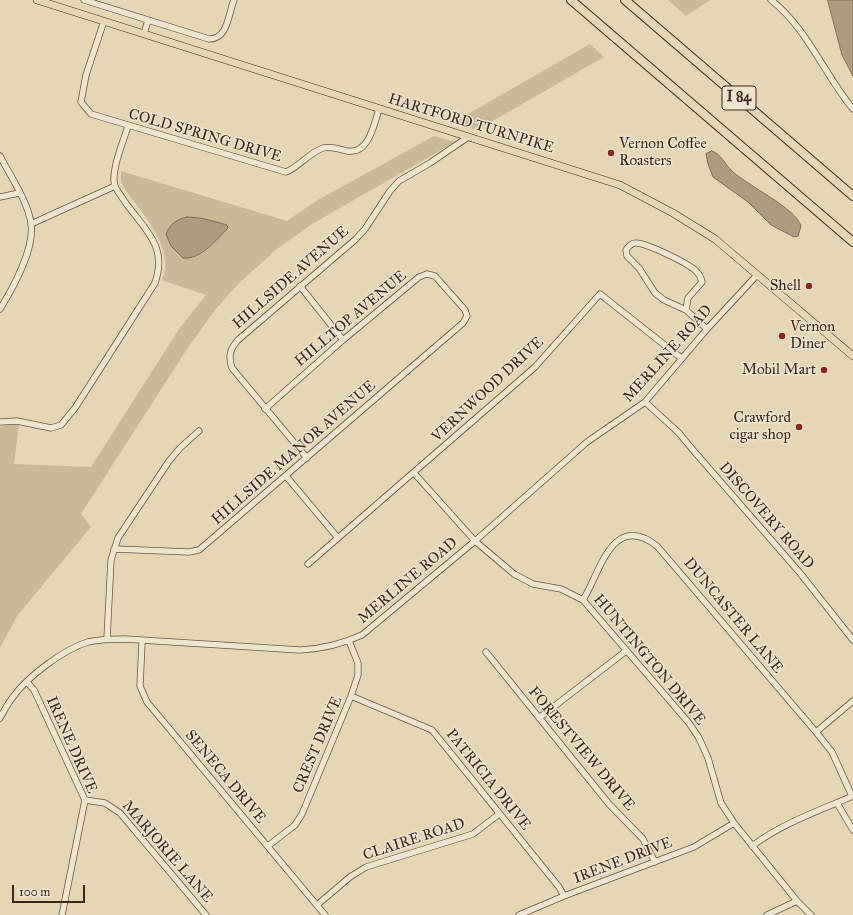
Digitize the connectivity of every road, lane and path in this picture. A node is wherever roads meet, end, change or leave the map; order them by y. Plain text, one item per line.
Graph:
1 (37, 0) edge
2 (84, 0) edge
3 (234, 0) edge
4 (571, 0) edge
5 (625, 0) edge
6 (771, 0) edge
7 (148, 20) junction
8 (104, 21) junction
9 (144, 34) junction
10 (379, 108) junction
11 (853, 109) edge
12 (128, 126) junction
13 (468, 137) junction
14 (0, 156) edge
15 (115, 186) junction
16 (19, 193) junction
17 (853, 196) edge
18 (0, 197) edge
19 (31, 224) junction
20 (853, 242) edge
21 (757, 275) junction
22 (300, 286) junction
23 (0, 309) edge
24 (686, 310) junction
25 (467, 316) joint
26 (707, 329) junction
27 (343, 340) junction
28 (853, 356) edge
29 (681, 358) junction
30 (645, 402) junction
31 (265, 409) junction
32 (0, 422) edge
33 (199, 431) dead end
34 (307, 458) junction
35 (414, 474) junction
36 (286, 476) junction
37 (338, 538) junction
38 (475, 541) junction
39 (114, 549) junction
40 (308, 564) dead end
41 (582, 600) junction
42 (106, 639) junction
43 (853, 640) edge
44 (349, 641) junction
45 (142, 642) junction
46 (626, 651) junction
47 (486, 652) dead end
48 (27, 682) junction
49 (351, 696) junction
50 (853, 701) edge
51 (0, 718) edge
52 (539, 718) junction
53 (816, 732) junction
54 (852, 796) edge
55 (85, 800) junction
56 (837, 803) junction
57 (499, 814) junction
58 (734, 823) junction
59 (853, 830) edge
60 (268, 846) junction
61 (752, 846) junction
62 (656, 862) junction
63 (564, 896) junction
64 (797, 901) junction
65 (317, 904) junction
66 (62, 915) edge
67 (206, 915) edge
68 (325, 915) edge
69 (518, 915) edge
70 (766, 915) edge
71 (811, 915) edge

1 - 8 main road, HARTFORD TURNPIKE
2 - 7 street
3 - 7 street
4 - 20 highway, I 84
5 - 17 highway, I 84
6 - 11 street
7 - 9 street
8 - 9 main road, HARTFORD TURNPIKE
8 - 12 street, COLD SPRING DRIVE
9 - 10 main road, HARTFORD TURNPIKE
10 - 12 street, COLD SPRING DRIVE
10 - 13 main road, HARTFORD TURNPIKE
12 - 15 street
13 - 21 main road, HARTFORD TURNPIKE
13 - 22 street, HILLSIDE AVENUE
14 - 16 street
15 - 19 street
15 - 32 street
16 - 18 street
16 - 19 street
19 - 23 street
21 - 26 street, MERLINE ROAD
21 - 28 main road, HARTFORD TURNPIKE
22 - 27 street
22 - 31 street, HILLSIDE AVENUE
24 - 24 street
24 - 26 street
25 - 27 street, HILLTOP AVENUE
25 - 34 street, HILLSIDE MANOR AVENUE
26 - 29 street, MERLINE ROAD
27 - 31 street, HILLTOP AVENUE
29 - 30 street, MERLINE ROAD
29 - 35 street, VERNWOOD DRIVE
30 - 38 street, MERLINE ROAD
30 - 43 street, DISCOVERY ROAD
31 - 34 street, HILLSIDE AVENUE
33 - 39 street
34 - 36 street, HILLSIDE MANOR AVENUE
35 - 37 street, VERNWOOD DRIVE
35 - 38 street, HUNTINGTON DRIVE
36 - 37 street
36 - 39 street, HILLSIDE MANOR AVENUE
37 - 40 street, VERNWOOD DRIVE
38 - 41 street, HUNTINGTON DRIVE
38 - 44 street, MERLINE ROAD
39 - 42 street
41 - 46 street, HUNTINGTON DRIVE
41 - 53 street, DUNCASTER LANE
42 - 45 street, MERLINE ROAD
42 - 48 street, MERLINE ROAD
44 - 45 street, MERLINE ROAD
44 - 49 street, CREST DRIVE
45 - 60 street, SENECA DRIVE
46 - 52 street
46 - 58 street, HUNTINGTON DRIVE
47 - 52 street, FORESTVIEW DRIVE
48 - 51 street, MERLINE ROAD
48 - 55 street, IRENE DRIVE
49 - 57 street, PATRICIA DRIVE
49 - 60 street, CREST DRIVE
50 - 53 street
52 - 62 street, FORESTVIEW DRIVE
53 - 54 street, DUNCASTER LANE
54 - 56 street
55 - 66 street, IRENE DRIVE
55 - 67 street, MARJORIE LANE
56 - 59 street
56 - 61 street
57 - 63 street, PATRICIA DRIVE
57 - 65 street, CLAIRE ROAD
58 - 61 street, HUNTINGTON DRIVE
58 - 62 street, IRENE DRIVE
60 - 65 street, SENECA DRIVE
61 - 64 street, HUNTINGTON DRIVE
62 - 63 street, IRENE DRIVE
63 - 69 street, IRENE DRIVE
64 - 70 street
64 - 71 street, HUNTINGTON DRIVE
65 - 68 street, SENECA DRIVE

